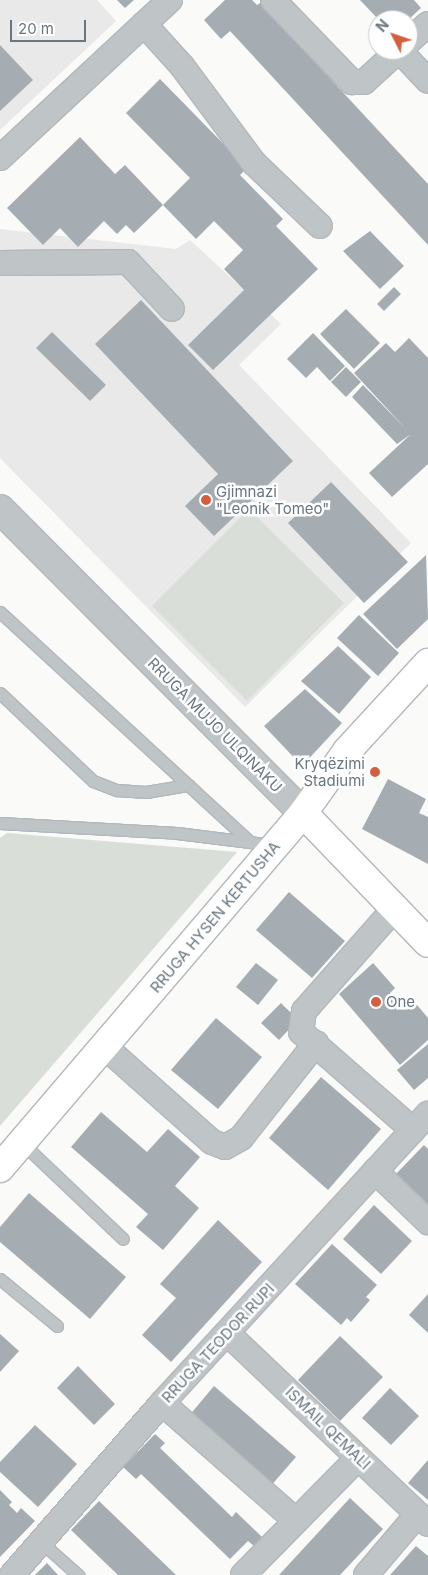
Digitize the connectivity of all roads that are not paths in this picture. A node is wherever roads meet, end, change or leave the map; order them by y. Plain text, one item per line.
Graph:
1 (170, 0) edge
2 (273, 0) edge
3 (144, 24) junction
4 (428, 24) edge
5 (418, 33) edge
6 (388, 60) edge
7 (408, 60) edge
8 (428, 81) edge
9 (0, 158) edge
10 (320, 226) dead end
11 (0, 264) edge
12 (172, 309) dead end
13 (0, 509) edge
14 (0, 612) edge
15 (428, 663) edge
16 (0, 693) edge
17 (188, 785) junction
18 (303, 813) junction
19 (0, 823) edge
20 (249, 840) junction
21 (276, 845) junction
22 (394, 908) junction
23 (428, 943) edge
24 (316, 1044) junction
25 (105, 1046) junction
26 (421, 1122) edge
27 (22, 1143) junction
28 (0, 1168) edge
29 (376, 1171) junction
30 (428, 1222) edge
31 (123, 1239) dead end
32 (0, 1279) edge
33 (57, 1326) dead end
34 (227, 1333) junction
35 (162, 1404) junction
36 (358, 1458) junction
37 (423, 1519) edge
38 (295, 1520) junction
39 (41, 1542) junction
40 (12, 1575) edge
41 (78, 1575) edge
42 (243, 1575) edge
43 (366, 1575) edge

1 - 3 street
2 - 6 street
3 - 9 street
3 - 10 street
4 - 5 street
7 - 8 street
11 - 12 street
13 - 18 street, RRUGA MUJO ULQINAKU
14 - 17 lane
15 - 18 main road, RRUGA HYSEN KERTUSHA
16 - 17 lane
17 - 20 lane
18 - 21 main road, RRUGA HYSEN KERTUSHA
18 - 22 main road, RRUGA MUJO ULQINAKU
19 - 20 lane
20 - 21 lane
21 - 25 main road, RRUGA HYSEN KERTUSHA
22 - 23 main road, RRUGA MUJO ULQINAKU
22 - 24 street
24 - 25 street
24 - 26 street
25 - 27 main road, RRUGA HYSEN KERTUSHA
26 - 29 street, RRUGA TEODOR RUPI
27 - 28 main road, RRUGA HYSEN KERTUSHA
27 - 31 lane
29 - 30 street
29 - 34 street, RRUGA TEODOR RUPI
32 - 33 lane
34 - 35 street, RRUGA TEODOR RUPI
34 - 36 street, ISMAIL QEMALI
35 - 38 street
35 - 39 street, RRUGA TEODOR RUPI
36 - 37 street, ISMAIL QEMALI
36 - 38 street
37 - 43 street
38 - 42 street
39 - 40 street, RRUGA TEODOR RUPI
39 - 41 lane

